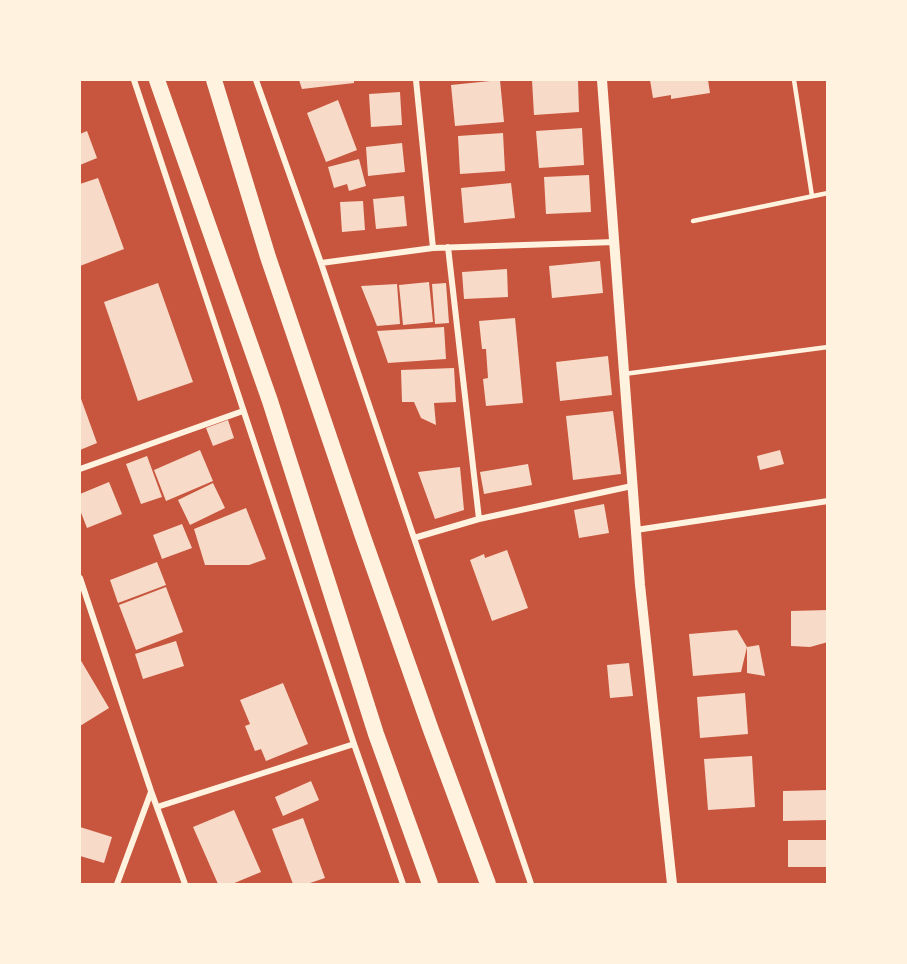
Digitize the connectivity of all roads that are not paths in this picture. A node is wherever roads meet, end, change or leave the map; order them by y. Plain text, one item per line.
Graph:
1 (134, 80) edge
2 (157, 80) edge
3 (214, 80) edge
4 (256, 80) edge
5 (416, 80) edge
6 (602, 80) edge
7 (794, 80) edge
8 (828, 193) edge
9 (812, 196) junction
10 (693, 221) dead end
11 (615, 242) junction
12 (448, 247) junction
13 (434, 248) junction
14 (321, 263) junction
15 (828, 346) edge
16 (624, 374) junction
17 (243, 411) junction
18 (80, 469) edge
19 (632, 486) junction
20 (828, 501) edge
21 (479, 519) junction
22 (636, 530) junction
23 (414, 538) junction
24 (80, 578) edge
25 (354, 744) junction
26 (151, 791) junction
27 (157, 807) junction
28 (117, 885) edge
29 (185, 885) edge
30 (403, 885) edge
31 (430, 885) edge
32 (488, 885) edge
33 (531, 885) edge
34 (672, 885) edge

1 - 17 street
2 - 31 highway
3 - 32 highway
4 - 14 street
5 - 13 street
6 - 11 street
7 - 9 lane
8 - 9 lane
9 - 10 lane
11 - 12 street
11 - 16 street
12 - 13 street
12 - 21 street
13 - 14 street
14 - 23 street
15 - 16 lane
16 - 19 street
17 - 18 street
17 - 25 street
19 - 21 street
19 - 22 street
20 - 22 street
21 - 23 street
22 - 34 street
23 - 33 street
24 - 26 street
25 - 27 street
25 - 30 street
26 - 27 street
26 - 28 street
27 - 29 street

